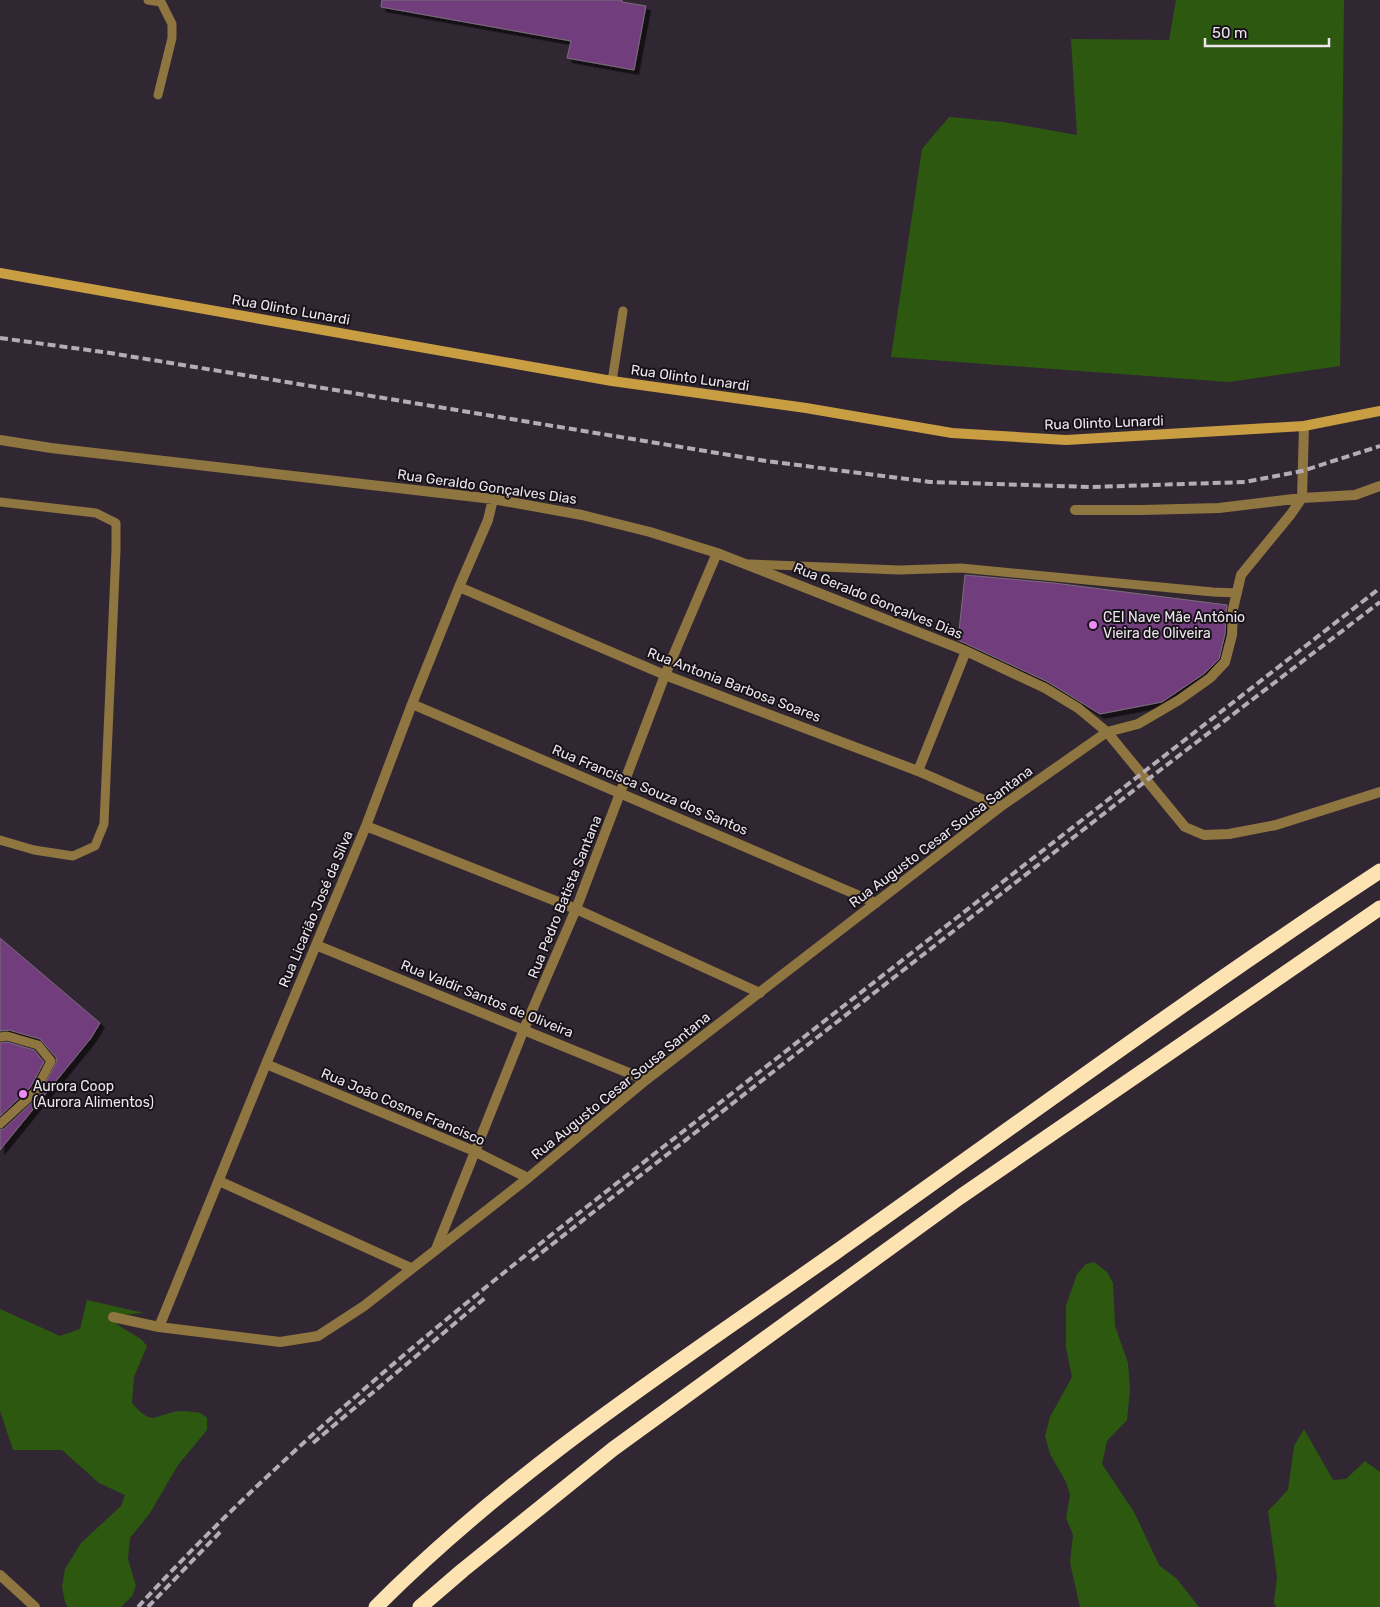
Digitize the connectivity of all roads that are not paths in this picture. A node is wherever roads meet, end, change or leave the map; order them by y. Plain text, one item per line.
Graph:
1 (148, 0) edge
2 (158, 95) dead end
3 (0, 273) edge
4 (623, 311) dead end
5 (612, 381) junction
6 (1380, 411) edge
7 (1304, 426) junction
8 (0, 440) edge
9 (1380, 486) edge
10 (1302, 498) junction
11 (493, 499) junction
12 (0, 502) edge
13 (1075, 510) dead end
14 (718, 553) junction
15 (749, 564) junction
16 (459, 587) junction
17 (1237, 592) junction
18 (966, 651) junction
19 (666, 675) junction
20 (412, 704) junction
21 (1107, 732) junction
22 (918, 771) junction
23 (1380, 792) edge
24 (622, 793) junction
25 (1000, 806) junction
26 (366, 826) junction
27 (0, 840) edge
28 (1380, 871) edge
29 (876, 903) junction
30 (1380, 908) edge
31 (576, 909) junction
32 (316, 945) junction
33 (760, 993) junction
34 (524, 1029) junction
35 (0, 1037) edge
36 (266, 1064) junction
37 (646, 1080) junction
38 (0, 1124) edge
39 (474, 1151) junction
40 (528, 1178) junction
41 (219, 1181) junction
42 (435, 1250) junction
43 (411, 1268) junction
44 (113, 1317) dead end
45 (158, 1327) junction
46 (0, 1575) edge
47 (35, 1607) edge
48 (376, 1607) edge
49 (420, 1607) edge

1 - 2 lane
3 - 5 street, Rua Olinto Lunardi
4 - 5 lane
5 - 7 street, Rua Olinto Lunardi
6 - 7 street, Rua Olinto Lunardi
7 - 10 street
8 - 11 street, Rua Geraldo Gonçalves Dias
9 - 10 street
10 - 13 street
10 - 17 street
11 - 14 street, Rua Geraldo Gonçalves Dias
11 - 16 street, Rua Licarião José da Silva
12 - 27 lane
14 - 15 street, Rua Geraldo Gonçalves Dias
14 - 19 street, Rua Pedro Batista Santana
15 - 17 lane
15 - 18 street, Rua Geraldo Gonçalves Dias
16 - 19 street, Rua Antonia Barbosa Soares
16 - 20 street, Rua Licarião José da Silva
17 - 21 street
18 - 21 street, Rua Geraldo Gonçalves Dias
18 - 22 street
19 - 22 street, Rua Antonia Barbosa Soares
19 - 24 street, Rua Pedro Batista Santana
20 - 24 street, Rua Francisca Souza dos Santos
20 - 26 street, Rua Licarião José da Silva
21 - 23 street, Rua Geraldo Gonçalves Dias
21 - 25 street, Rua Augusto Cesar Sousa Santana
22 - 25 street, Rua Antonia Barbosa Soares
24 - 29 street, Rua Francisca Souza dos Santos
24 - 31 street, Rua Pedro Batista Santana
25 - 29 street, Rua Augusto Cesar Sousa Santana
26 - 31 street
26 - 32 street, Rua Licarião José da Silva
28 - 48 highway
29 - 33 street, Rua Augusto Cesar Sousa Santana
30 - 49 highway
31 - 33 street
31 - 34 street, Rua Pedro Batista Santana
32 - 34 street, Rua Valdir Santos de Oliveira
32 - 36 street, Rua Licarião José da Silva
33 - 37 street, Rua Augusto Cesar Sousa Santana
34 - 37 street, Rua Valdir Santos de Oliveira
34 - 39 street, Rua Pedro Batista Santana
35 - 38 lane
36 - 39 street, Rua João Cosme Francisco
36 - 41 street, Rua Licarião José da Silva
37 - 40 street, Rua Augusto Cesar Sousa Santana
39 - 40 street, Rua João Cosme Francisco
39 - 42 street, Rua Pedro Batista Santana
40 - 42 street, Rua Augusto Cesar Sousa Santana
41 - 43 street
41 - 45 street, Rua Licarião José da Silva
42 - 43 street, Rua Augusto Cesar Sousa Santana
43 - 45 street, Rua Augusto Cesar Sousa Santana
44 - 45 street, Rua Augusto Cesar Sousa Santana
46 - 47 street

